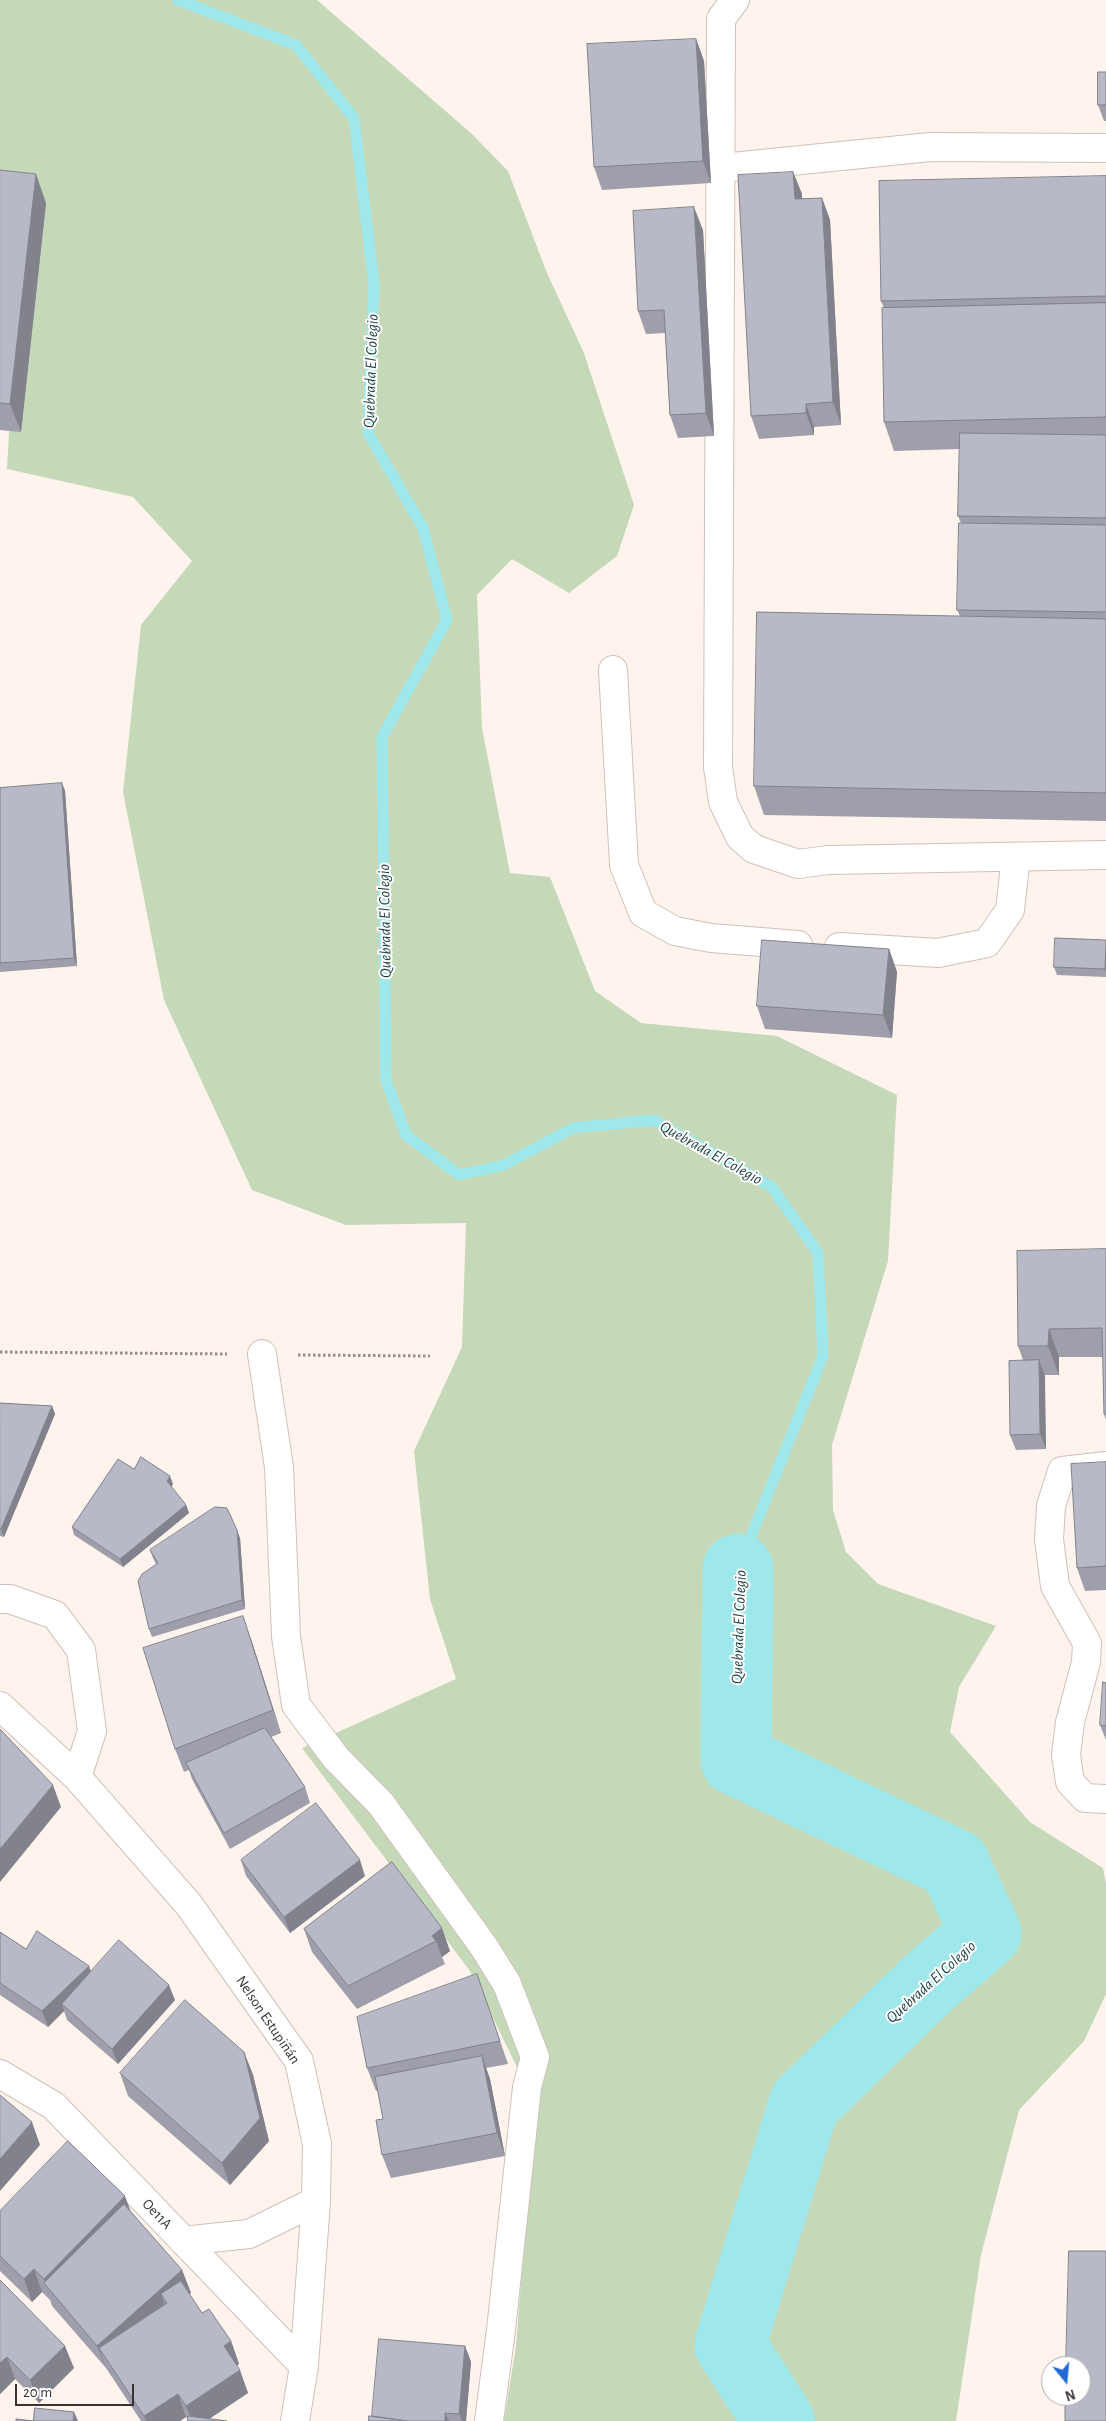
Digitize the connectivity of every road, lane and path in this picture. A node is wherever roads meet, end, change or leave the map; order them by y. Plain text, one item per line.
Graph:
1 (736, 0) edge
2 (1106, 148) edge
3 (722, 168) junction
4 (613, 670) dead end
5 (1106, 855) edge
6 (1016, 857) junction
7 (0, 1352) edge
8 (262, 1354) junction
9 (430, 1356) dead end
10 (1106, 1466) edge
11 (0, 1599) edge
12 (0, 1706) edge
13 (77, 1777) junction
14 (1106, 1799) edge
15 (0, 2074) edge
16 (316, 2201) junction
17 (183, 2241) junction
18 (304, 2366) junction
19 (295, 2421) edge
20 (489, 2421) edge

1 - 3 street
2 - 3 street
3 - 6 street
4 - 6 street
5 - 6 street
7 - 8 path
8 - 9 path
8 - 20 street
10 - 14 street
11 - 13 street
12 - 13 street, Nelson Estupiñán
13 - 16 street, Nelson Estupiñán
15 - 17 street, Oe11A
16 - 17 street
16 - 18 street, Nelson Estupiñán
17 - 18 street, Oe11A
18 - 19 street, Nelson Estupiñán

